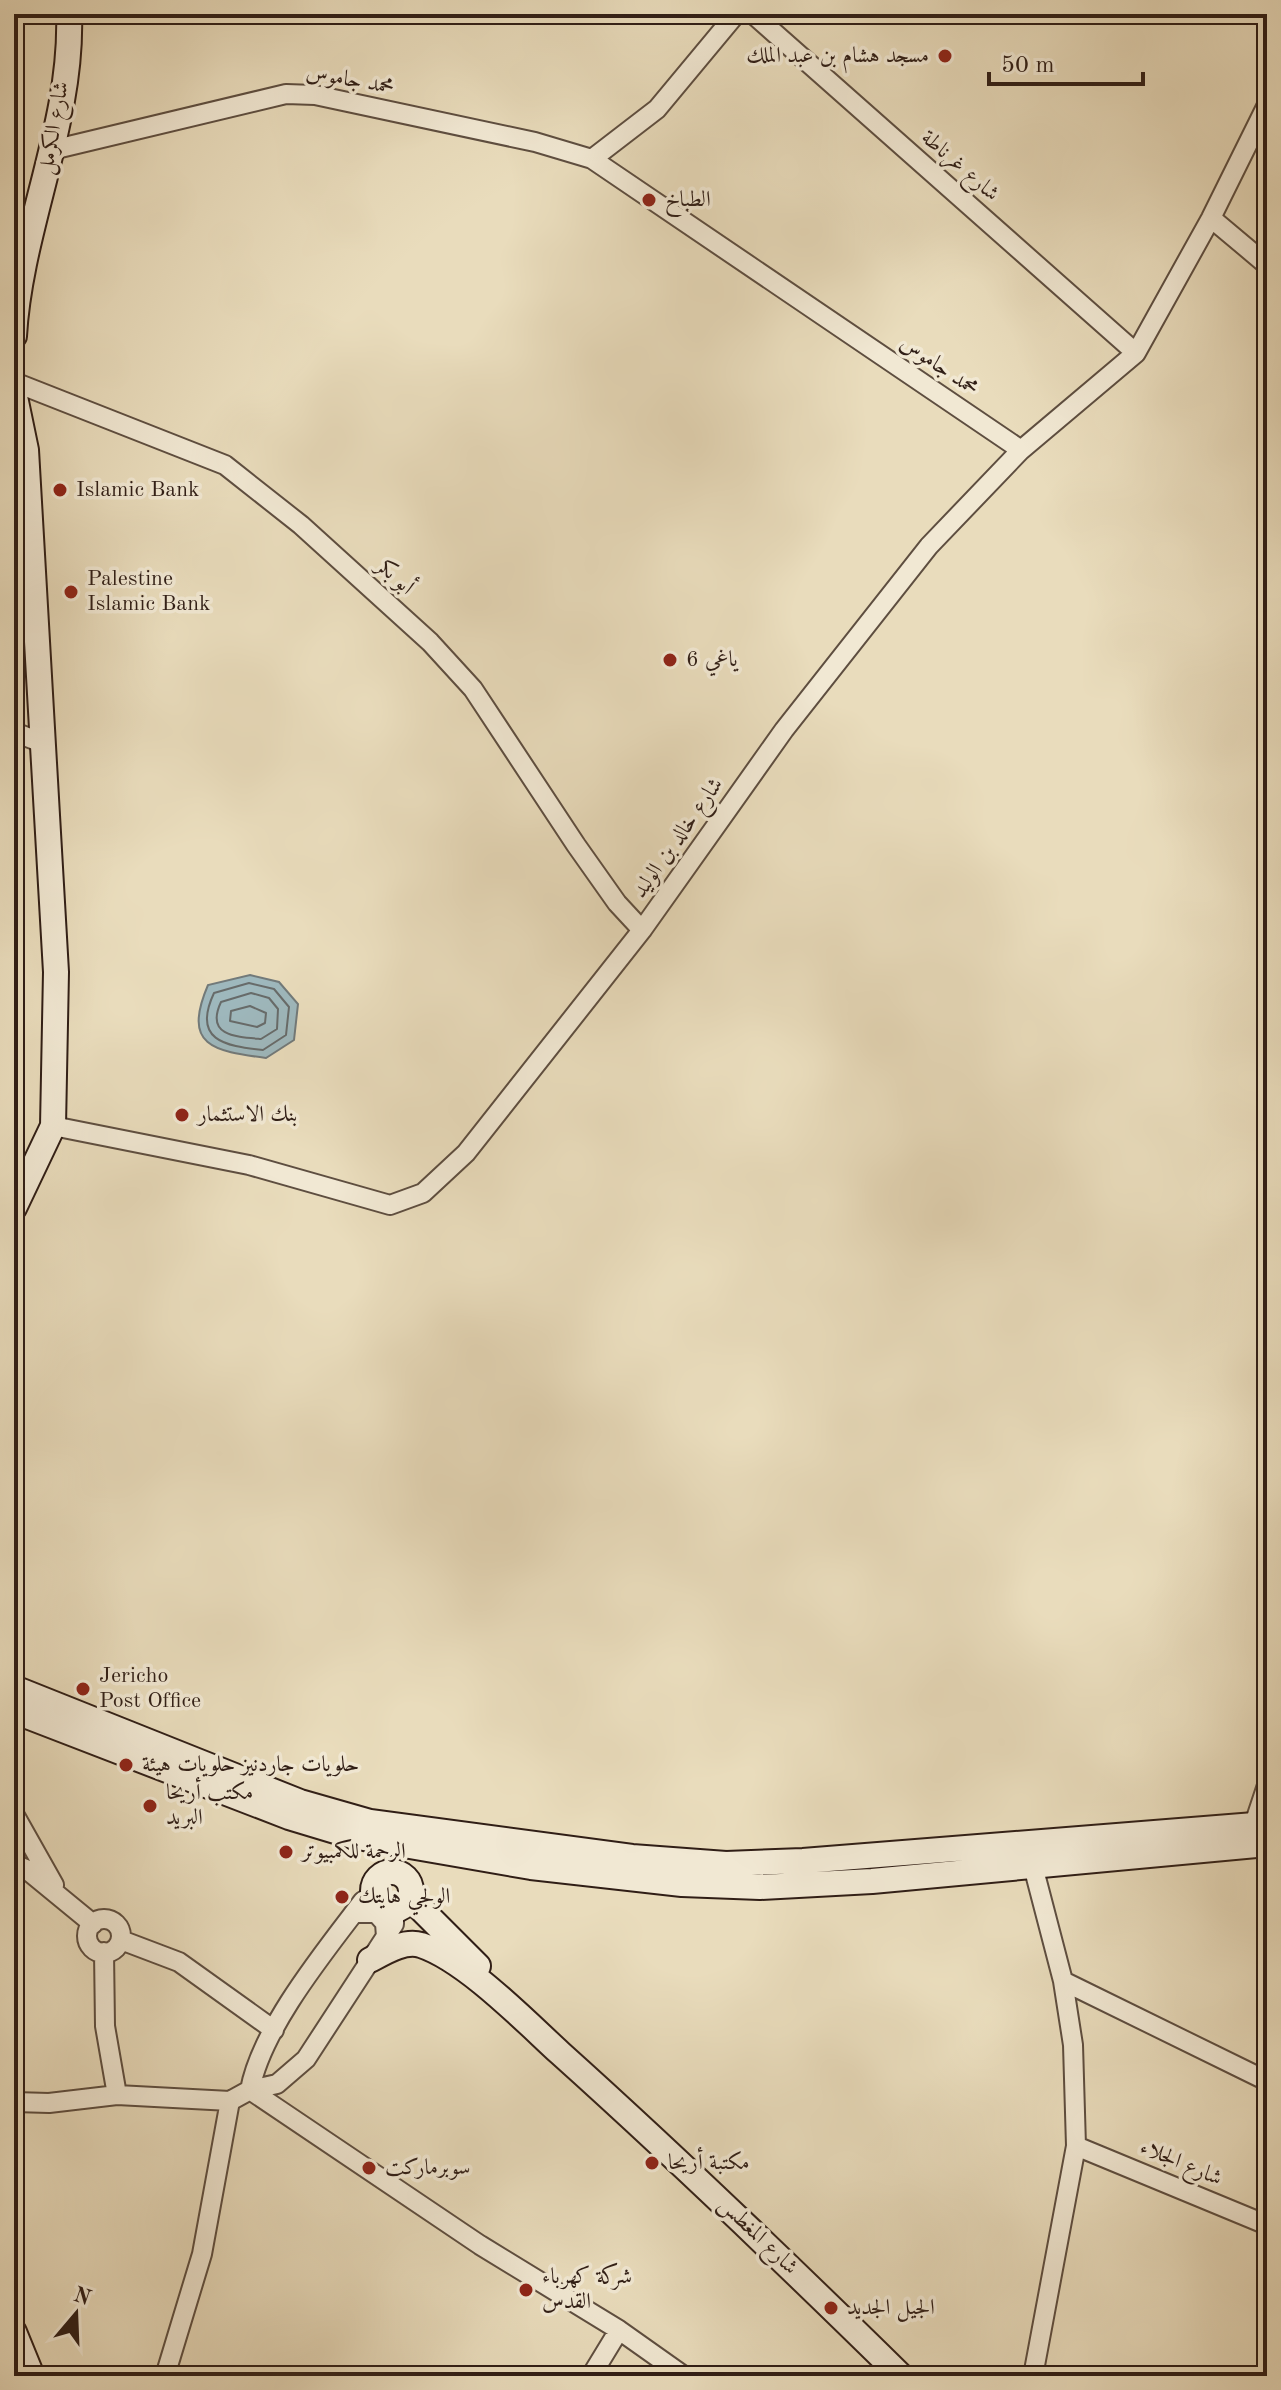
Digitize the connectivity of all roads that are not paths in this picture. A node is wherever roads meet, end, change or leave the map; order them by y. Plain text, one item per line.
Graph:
1 (69, 14) edge
2 (736, 14) edge
3 (753, 14) edge
4 (1267, 105) edge
5 (52, 150) junction
6 (592, 159) junction
7 (1211, 218) junction
8 (1267, 265) edge
9 (14, 336) edge
10 (1136, 353) junction
11 (14, 382) edge
12 (14, 392) edge
13 (1021, 450) junction
14 (14, 732) edge
15 (40, 742) junction
16 (642, 930) junction
17 (53, 1126) junction
18 (14, 1208) edge
19 (14, 1688) edge
20 (14, 1711) edge
21 (1267, 1771) edge
22 (14, 1814) edge
23 (1258, 1825) edge
24 (400, 1836) junction
25 (1267, 1844) edge
26 (14, 1864) edge
27 (1033, 1866) junction
28 (63, 1900) junction
29 (394, 1903) junction
30 (354, 1913) junction
31 (93, 1924) junction
32 (386, 1937) junction
33 (121, 1940) junction
34 (410, 1944) junction
35 (104, 1952) junction
36 (370, 1960) junction
37 (1063, 1981) junction
38 (505, 2004) junction
39 (274, 2030) junction
40 (1267, 2081) edge
41 (250, 2090) junction
42 (117, 2095) junction
43 (230, 2101) junction
44 (14, 2102) edge
45 (1076, 2146) junction
46 (1267, 2225) edge
47 (619, 2330) junction
48 (14, 2332) edge
49 (32, 2376) edge
50 (165, 2376) edge
51 (591, 2376) edge
52 (684, 2376) edge
53 (901, 2376) edge
54 (1033, 2376) edge

1 - 5 main road, شارع الكرمل
2 - 6 street
3 - 10 street, شارع غرناطة
4 - 7 street, شارع خالد بن الوليد
5 - 6 street, محمد جاموس
5 - 9 main road, شارع الكرمل
6 - 13 street, محمد جاموس
7 - 8 street
7 - 10 street, شارع خالد بن الوليد
10 - 13 street, شارع خالد بن الوليد
11 - 16 street, أبو بكر
12 - 15 main road
13 - 16 street, شارع خالد بن الوليد
14 - 15 street
15 - 17 main road
16 - 17 street, شارع خالد بن الوليد
17 - 18 main road
19 - 24 main road
20 - 24 main road
21 - 23 lane
22 - 28 street
23 - 24 main road
24 - 27 main road
24 - 29 main road
25 - 27 main road
26 - 28 street
27 - 37 street
28 - 31 street
29 - 30 street
29 - 32 street
29 - 34 main road
29 - 38 main road, شارع المغطس
30 - 32 street
30 - 39 street
31 - 33 street
31 - 35 street
32 - 36 street
33 - 35 street
33 - 39 street
34 - 36 main road
34 - 38 main road, شارع المغطس
35 - 42 street
36 - 41 street
37 - 40 street
37 - 45 street
38 - 53 main road, شارع المغطس
39 - 41 street
41 - 43 street
41 - 47 street
42 - 43 street
42 - 44 street
43 - 50 street
45 - 46 street, شارع الجلاء
45 - 54 street
47 - 51 street
47 - 52 street
48 - 49 main road

